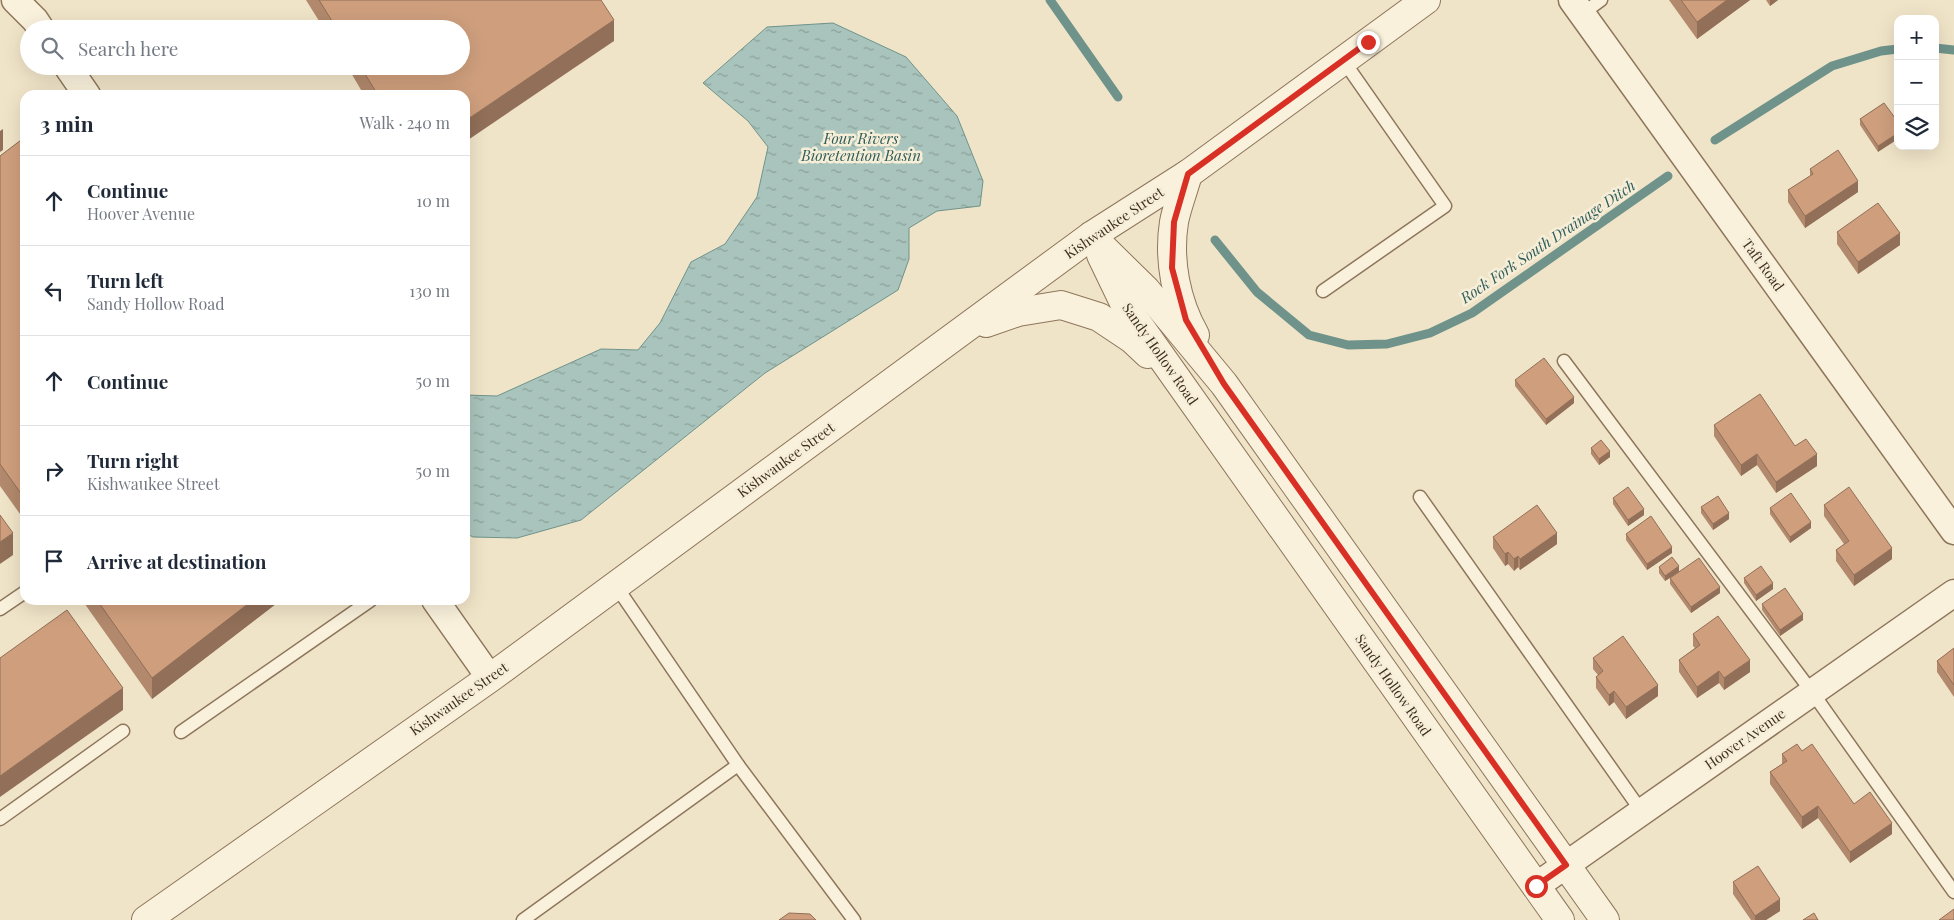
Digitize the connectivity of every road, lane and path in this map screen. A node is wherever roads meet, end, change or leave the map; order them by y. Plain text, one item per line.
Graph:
1 (16, 0) edge
2 (1426, 0) edge
3 (1585, 5) edge
4 (35, 20) edge
5 (1343, 60) junction
6 (73, 75) edge
7 (84, 90) edge
8 (1188, 174) junction
9 (1092, 236) junction
10 (1324, 291) dead end
11 (963, 330) junction
12 (1564, 361) dead end
13 (1181, 384) junction
14 (1224, 384) junction
15 (1420, 496) dead end
16 (1954, 531) edge
17 (616, 586) junction
18 (1954, 592) edge
19 (20, 595) edge
20 (364, 605) edge
21 (439, 605) edge
22 (0, 609) edge
23 (490, 678) junction
24 (1812, 692) junction
25 (122, 731) dead end
26 (181, 732) dead end
27 (738, 765) junction
28 (1642, 812) junction
29 (0, 819) edge
30 (1566, 865) junction
31 (1536, 886) junction
32 (1954, 892) edge
33 (146, 920) edge
34 (522, 920) edge
35 (854, 920) edge
36 (1560, 920) edge
37 (1605, 920) edge

1 - 4 street
2 - 5 street, Kishwaukee Street
3 - 16 street, Taft Road
5 - 8 street, Kishwaukee Street
5 - 10 lane
6 - 7 street
8 - 9 street, Kishwaukee Street
8 - 14 street
9 - 11 street, Kishwaukee Street
9 - 13 street, Sandy Hollow Road
9 - 14 street, Sandy Hollow Road
11 - 13 street
11 - 17 street, Kishwaukee Street
12 - 24 lane
13 - 31 street, Sandy Hollow Road
14 - 30 street, Sandy Hollow Road
15 - 28 lane
17 - 23 street, Kishwaukee Street
17 - 27 lane
18 - 24 street, Hoover Avenue
19 - 22 lane
20 - 26 lane
21 - 23 street
23 - 33 street, Kishwaukee Street
24 - 28 street, Hoover Avenue
24 - 32 lane
25 - 29 lane
27 - 34 lane
27 - 35 lane
28 - 30 street, Hoover Avenue
30 - 31 street, Hoover Avenue
30 - 37 street, Sandy Hollow Road
31 - 36 street, Sandy Hollow Road

